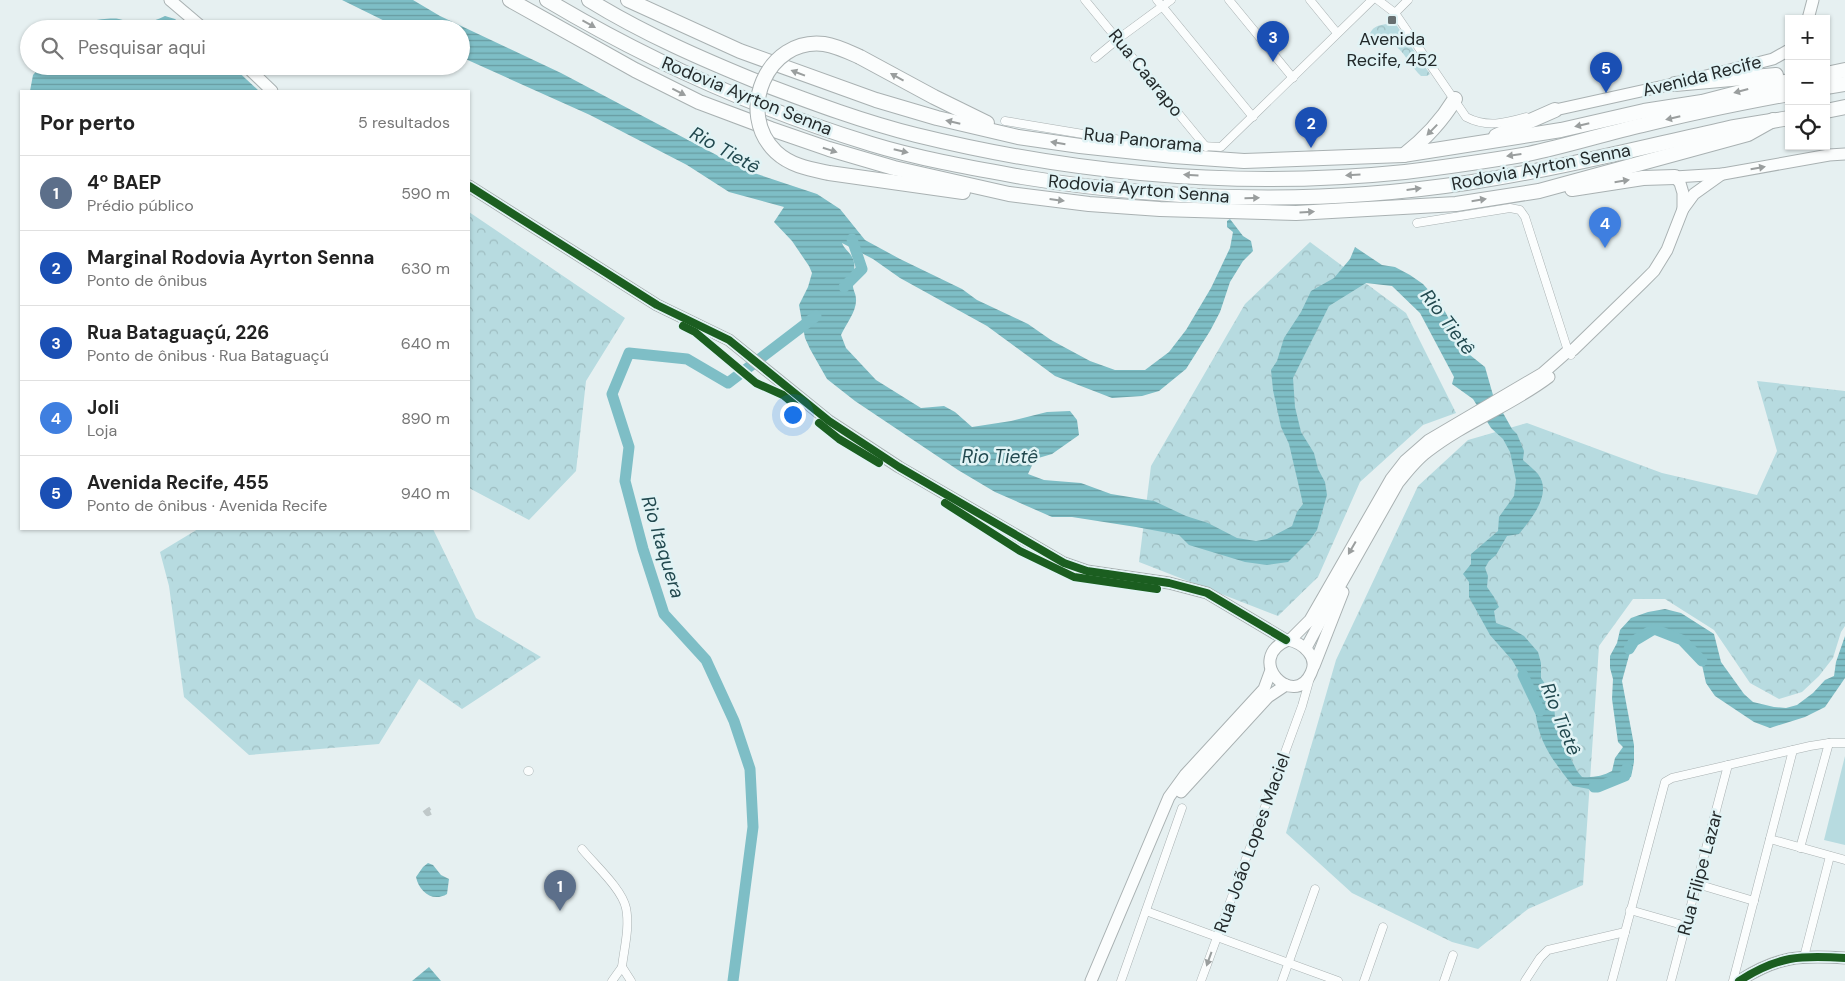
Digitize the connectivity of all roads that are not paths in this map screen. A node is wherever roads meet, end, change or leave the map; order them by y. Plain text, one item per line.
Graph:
1 (170, 0) edge
2 (510, 0) edge
3 (547, 0) edge
4 (590, 0) edge
5 (628, 0) edge
6 (1085, 0) edge
7 (1157, 0) edge
8 (1171, 0) edge
9 (1229, 0) edge
10 (1310, 0) edge
11 (1372, 0) edge
12 (1378, 0) edge
13 (1408, 0) edge
14 (1812, 2) edge
15 (1162, 7) junction
16 (1395, 13) junction
17 (1809, 15) edge
18 (193, 20) edge
19 (1337, 33) junction
20 (1118, 39) junction
21 (1785, 52) edge
22 (1095, 58) dead end
23 (1845, 70) edge
24 (1830, 72) edge
25 (1785, 74) edge
26 (255, 75) edge
27 (1293, 78) junction
28 (1785, 82) edge
29 (1675, 84) junction
30 (1845, 84) edge
31 (1830, 86) edge
32 (271, 90) edge
33 (1785, 95) edge
34 (1454, 99) junction
35 (699, 102) junction
36 (1845, 107) edge
37 (1555, 110) junction
38 (1830, 110) edge
39 (1253, 117) junction
40 (1785, 118) edge
41 (1773, 120) junction
42 (1005, 121) dead end
43 (1193, 131) junction
44 (1018, 137) junction
45 (1477, 144) junction
46 (874, 145) junction
47 (1182, 145) junction
48 (1206, 147) junction
49 (1845, 149) edge
50 (1845, 154) edge
51 (1403, 155) junction
52 (1829, 155) junction
53 (1723, 174) junction
54 (1674, 176) junction
55 (470, 187) edge
56 (1539, 191) junction
57 (1009, 194) junction
58 (1683, 209) junction
59 (1417, 223) dead end
60 (1571, 352) junction
61 (1478, 415) junction
62 (1355, 562) junction
63 (1285, 642) junction
64 (1306, 648) junction
65 (1271, 670) junction
66 (1312, 671) junction
67 (1288, 686) junction
68 (1302, 706) junction
69 (1829, 742) junction
70 (1845, 743) edge
71 (1793, 750) junction
72 (1728, 766) junction
73 (1182, 808) dead end
74 (1770, 839) junction
75 (1800, 848) junction
76 (582, 849) dead end
77 (1830, 856) junction
78 (1845, 860) edge
79 (1697, 884) junction
80 (1315, 889) dead end
81 (1754, 901) junction
82 (1630, 910) junction
83 (1146, 911) junction
84 (1686, 926) junction
85 (1383, 927) dead end
86 (1625, 932) junction
87 (1217, 937) junction
88 (1453, 955) dead end
89 (1804, 956) junction
90 (1845, 958) edge
91 (1288, 964) junction
92 (622, 967) junction
93 (612, 981) edge
94 (631, 981) edge
95 (1091, 981) edge
96 (1099, 981) edge
97 (1121, 981) edge
98 (1201, 981) edge
99 (1282, 981) edge
100 (1338, 981) edge
101 (1364, 981) edge
102 (1444, 981) edge
103 (1525, 981) edge
104 (1612, 981) edge
105 (1672, 981) edge
106 (1734, 981) edge
107 (1739, 981) edge

1 - 18 main road
2 -> 35 highway
3 -> 46 highway, Rodovia Ayrton Senna
33 -> 4 highway, Rodovia Ayrton Senna
44 -> 5 highway
6 - 20 street, Rua Caarapo
7 - 15 street
8 - 15 street
9 - 27 street
10 - 19 street
11 - 19 street, Rua Panorama
12 - 16 street, Avenida Recife
13 - 16 street
14 - 17 main road
15 - 20 street
15 - 39 street
16 - 34 street, Avenida Recife
19 - 27 street, Rua Panorama
20 - 22 street
20 - 43 street, Rua Caarapo
21 - 29 main road, Avenida Recife
23 - 24 highway
25 - 29 highway
26 - 32 main road
27 - 39 street, Rua Panorama
28 -> 45 highway
29 - 37 main road, Avenida Recife
30 - 31 highway
34 - 37 street, Avenida Recife
34 -> 51 highway
35 - 46 highway
35 -> 57 highway
36 - 38 highway
37 - 45 highway
39 - 48 street, Rua Panorama
40 - 41 highway, Rodovia Ayrton Senna
46 -> 41 highway, Rodovia Ayrton Senna
41 - 56 highway
42 - 47 street, Rua Panorama
43 - 47 street
43 - 48 street, Rua Caarapo
51 -> 44 highway
44 -> 57 highway, bridge
45 - 51 highway
47 - 48 street, Rua Panorama
49 - 52 main road
50 - 52 main road
53 -> 52 main road
53 - 54 main road
53 - 58 main road
56 -> 54 highway
54 - 58 main road
55 - 63 main road
57 -> 56 highway
58 - 60 main road
59 - 60 street
60 - 61 main road
61 - 62 main road
61 -> 63 main road
62 - 64 main road
62 - 66 main road
63 - 64 main road
63 - 65 main road
64 - 66 main road
65 - 67 main road
65 - 95 main road
66 - 67 main road
66 - 68 street, Rua João Lopes Maciel
67 - 68 street
67 - 96 main road
68 - 87 street, Rua João Lopes Maciel
69 - 70 street
69 - 71 street
69 - 75 street
71 - 72 street
71 - 74 street
72 - 79 street, Rua Filipe Lazar
72 - 82 street
73 - 83 street
74 - 75 street
74 - 81 street
75 - 77 street
76 - 92 street
77 - 78 street
77 - 89 street
79 - 81 street
79 - 84 street, Rua Filipe Lazar
80 - 91 street
81 - 106 street
82 - 84 street
82 - 86 street
83 - 87 street
83 - 97 street
84 - 105 street, Rua Filipe Lazar
85 - 101 street
86 - 103 street
86 - 104 street
87 - 91 street
87 -> 98 street, Rua João Lopes Maciel
88 - 102 street
89 - 90 main road
89 - 107 main road
91 - 99 street
91 - 100 street
92 - 93 street
92 - 94 street

